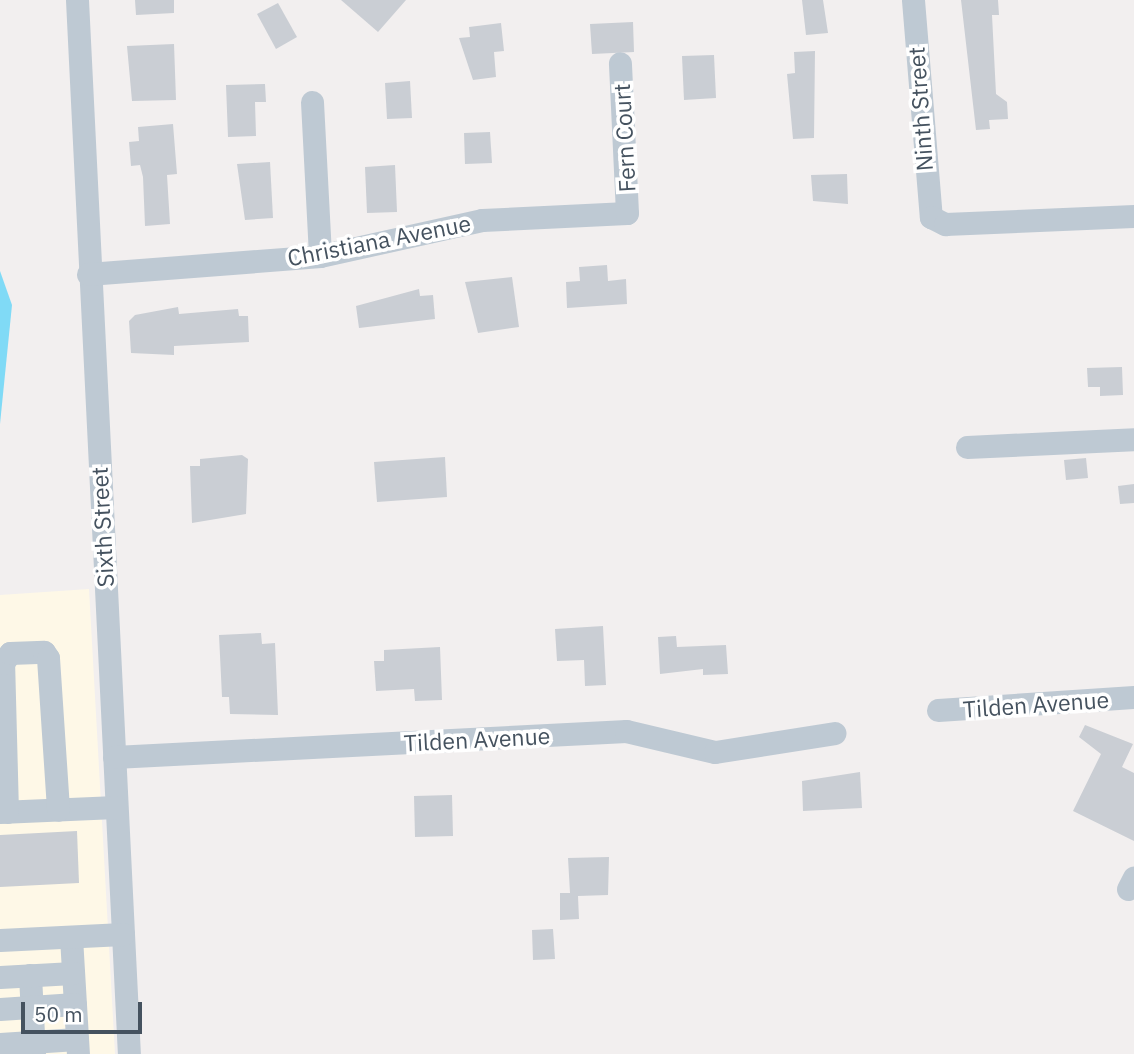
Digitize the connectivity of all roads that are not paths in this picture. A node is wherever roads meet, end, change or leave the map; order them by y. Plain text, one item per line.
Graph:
1 (77, 0) edge
2 (913, 0) edge
3 (620, 63) dead end
4 (312, 102) dead end
5 (627, 213) joint
6 (1134, 216) edge
7 (320, 256) junction
8 (88, 274) junction
9 (1134, 439) edge
10 (967, 447) dead end
11 (1134, 697) edge
12 (938, 710) dead end
13 (835, 733) dead end
14 (114, 757) junction
15 (116, 807) junction
16 (58, 810) junction
17 (3, 812) edge
18 (123, 934) junction
19 (71, 937) junction
20 (0, 940) edge
21 (73, 973) junction
22 (30, 975) junction
23 (0, 976) edge
24 (75, 1004) junction
25 (31, 1007) junction
26 (0, 1009) edge
27 (0, 1044) edge
28 (78, 1046) edge
29 (34, 1048) edge
30 (130, 1054) edge

1 - 8 street, Sixth Street
2 - 6 street, Ninth Street
3 - 5 street, Fern Court
4 - 7 street
5 - 7 street, Christiana Avenue
7 - 8 street, Christiana Avenue
8 - 14 street, Sixth Street
9 - 10 street
11 - 12 street, Tilden Avenue
13 - 14 street, Tilden Avenue
14 - 15 street, Sixth Street
15 - 16 street
15 - 18 street, Sixth Street
16 - 17 street
16 - 17 street
18 - 19 street
18 - 30 street, Sixth Street
19 - 20 street
19 - 21 street
21 - 22 street
21 - 24 street
22 - 23 street
22 - 25 street
24 - 25 street
24 - 28 street
25 - 26 street
25 - 29 street
27 - 29 street
28 - 29 street

